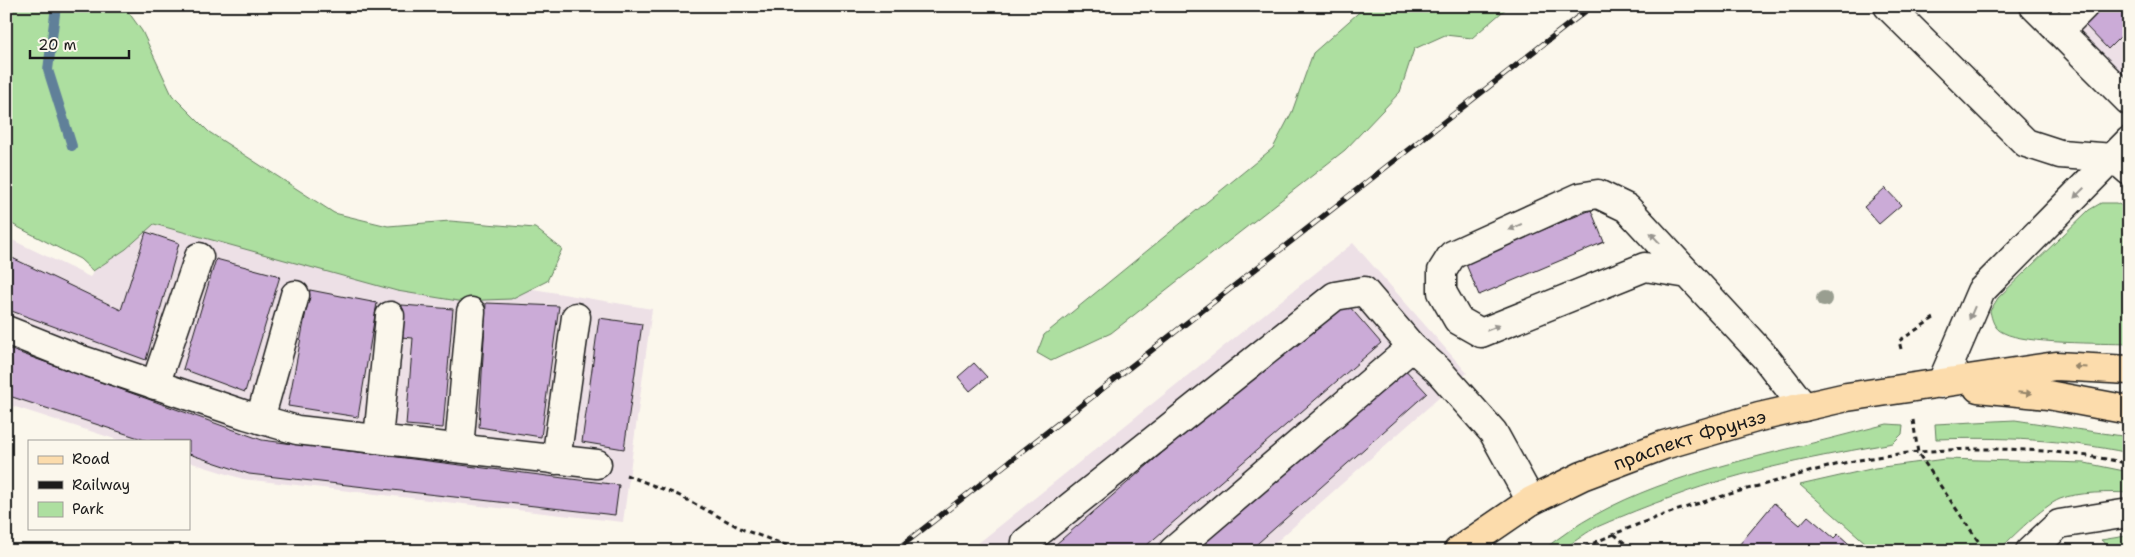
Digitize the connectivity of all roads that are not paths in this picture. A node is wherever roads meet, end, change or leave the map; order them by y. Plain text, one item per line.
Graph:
1 (1888, 6) edge
2 (2034, 6) edge
3 (2084, 6) edge
4 (2059, 31) junction
5 (2129, 100) edge
6 (2124, 157) edge
7 (198, 256) dead end
8 (1688, 274) junction
9 (296, 295) dead end
10 (470, 312) dead end
11 (390, 316) dead end
12 (576, 317) dead end
13 (6, 330) edge
14 (1412, 347) junction
15 (2129, 370) edge
16 (1941, 384) junction
17 (155, 385) junction
18 (1804, 407) junction
19 (2129, 410) edge
20 (260, 419) junction
21 (378, 439) junction
22 (459, 448) junction
23 (556, 460) junction
24 (597, 464) road end
25 (1531, 502) junction
26 (2129, 513) edge
27 (1025, 551) edge
28 (1173, 551) edge
29 (1458, 551) edge
30 (2030, 551) edge

1 - 6 lane
2 - 4 lane
3 - 4 lane
4 - 5 lane
6 -> 16 lane
7 - 17 lane
8 -> 8 lane
8 - 18 lane
9 - 20 lane
10 - 22 lane
11 - 21 lane
12 - 23 lane
13 - 17 lane
14 - 25 lane
14 - 27 lane
14 - 28 lane
15 -> 16 main road, праспект Фрунзэ
16 - 18 main road, праспект Фрунзэ
16 -> 19 main road, праспект Фрунзэ
17 - 20 lane
18 - 25 main road, праспект Фрунзэ
20 - 21 lane
21 - 22 lane
22 - 23 lane
23 - 24 lane
25 - 29 main road, праспект Фрунзэ
26 - 30 lane

